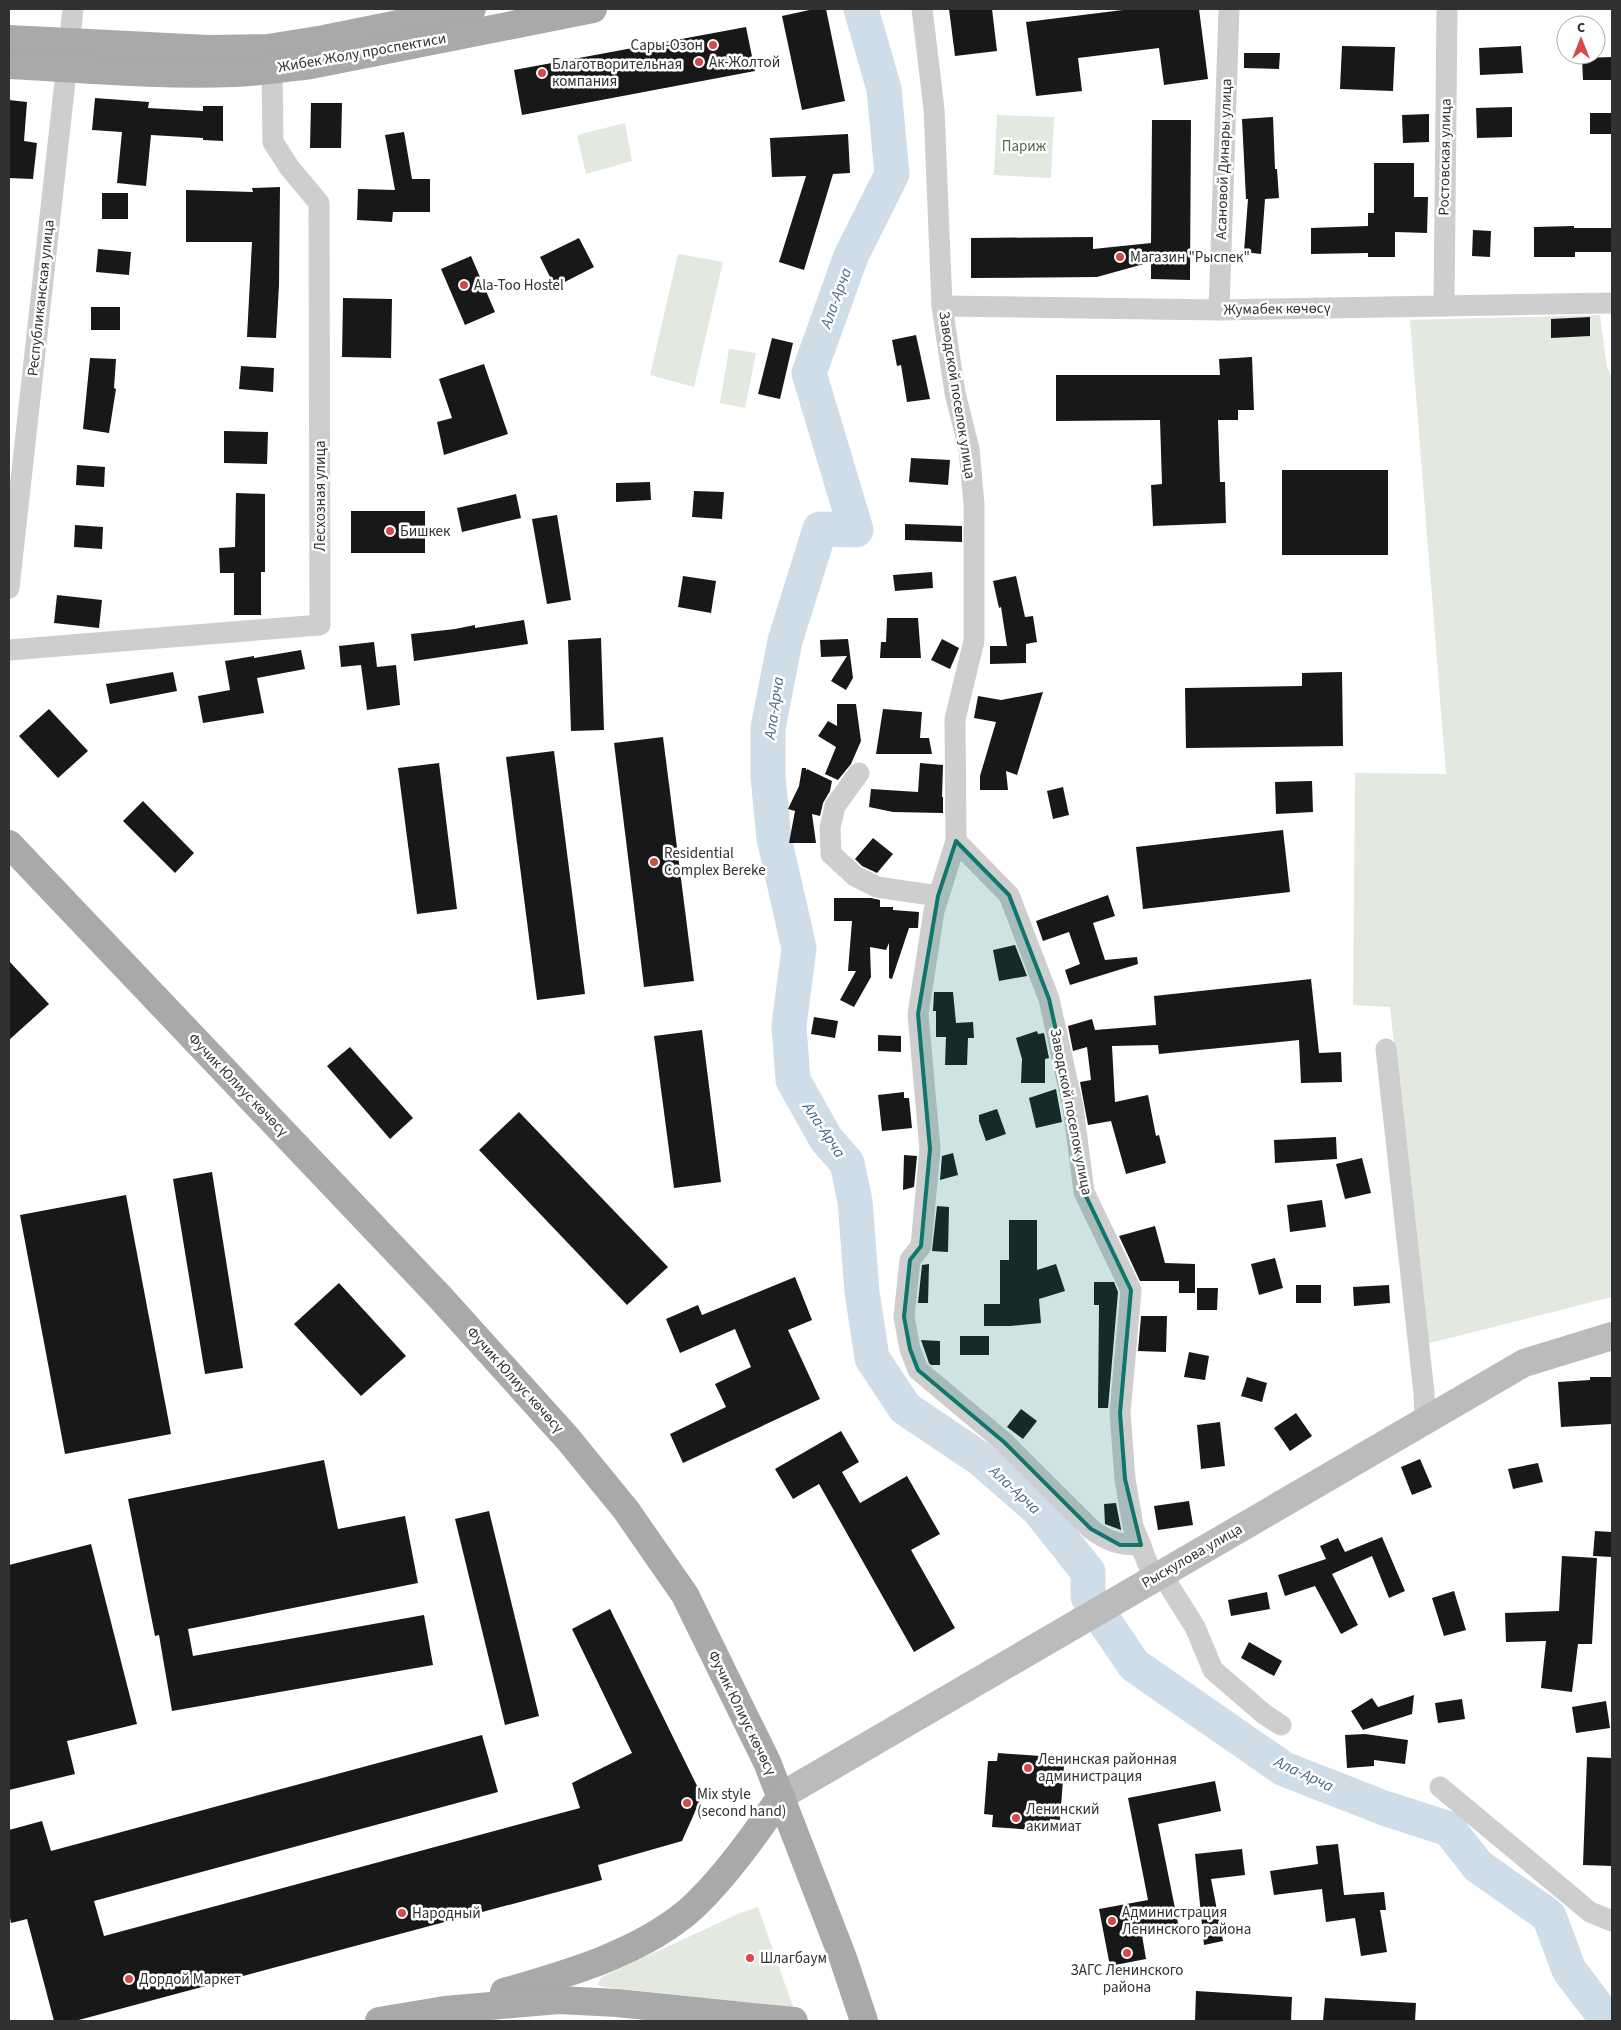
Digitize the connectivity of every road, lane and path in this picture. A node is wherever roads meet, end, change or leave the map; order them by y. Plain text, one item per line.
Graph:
1 (73, 9) edge
2 (472, 9) edge
3 (593, 9) edge
4 (922, 9) edge
5 (1228, 9) edge
6 (1447, 9) edge
7 (9, 40) edge
8 (69, 55) junction
9 (9, 65) edge
10 (272, 70) junction
11 (1612, 303) edge
12 (942, 306) junction
13 (1444, 306) junction
14 (1220, 310) junction
15 (9, 588) edge
16 (9, 650) edge
17 (858, 773) dead end
18 (956, 841) junction
19 (9, 844) edge
20 (938, 896) junction
21 (1386, 1049) dead end
22 (1612, 1336) edge
23 (1425, 1420) junction
24 (1141, 1546) junction
25 (1150, 1580) junction
26 (1281, 1724) dead end
27 (1440, 1787) dead end
28 (781, 1796) junction
29 (1612, 1920) edge
30 (445, 2010) junction
31 (379, 2021) edge
32 (794, 2021) edge
33 (864, 2021) edge

1 - 8 street, Республиканская улица
2 - 8 main road, Жибек Жолу проспектиси
3 - 10 main road, Жибек Жолу проспектиси
4 - 12 street, Заводской поселок улица
5 - 14 street, Асановой Динары улица
6 - 13 street, Ростовская улица
7 - 8 main road, Жибек Жолу проспектиси
8 - 9 main road, Жибек Жолу проспектиси
8 - 10 main road, Жибек Жолу проспектиси
8 - 15 street, Республиканская улица
10 - 16 street, Лесхозная улица
11 - 13 street, Жумабек көчөсү
12 - 14 street, Жумабек көчөсү
12 - 18 street, Заводской поселок улица
13 - 14 street, Жумабек көчөсү
17 - 20 street
18 - 20 street, Заводской поселок улица
18 - 24 street, Заводской поселок улица
19 - 28 main road, Фучик Юлиус көчөсү
20 - 24 street, Заводской поселок улица
21 - 23 street
22 - 23 main road, Рыскулова улица
23 - 25 main road, Рыскулова улица
24 - 25 street, Заводской поселок улица
25 - 26 street, Заводской поселок улица
25 - 28 main road, Рыскулова улица
27 - 29 street
28 - 30 main road
28 - 33 main road, Фучик Юлиус көчөсү
30 - 31 main road
30 - 32 main road

